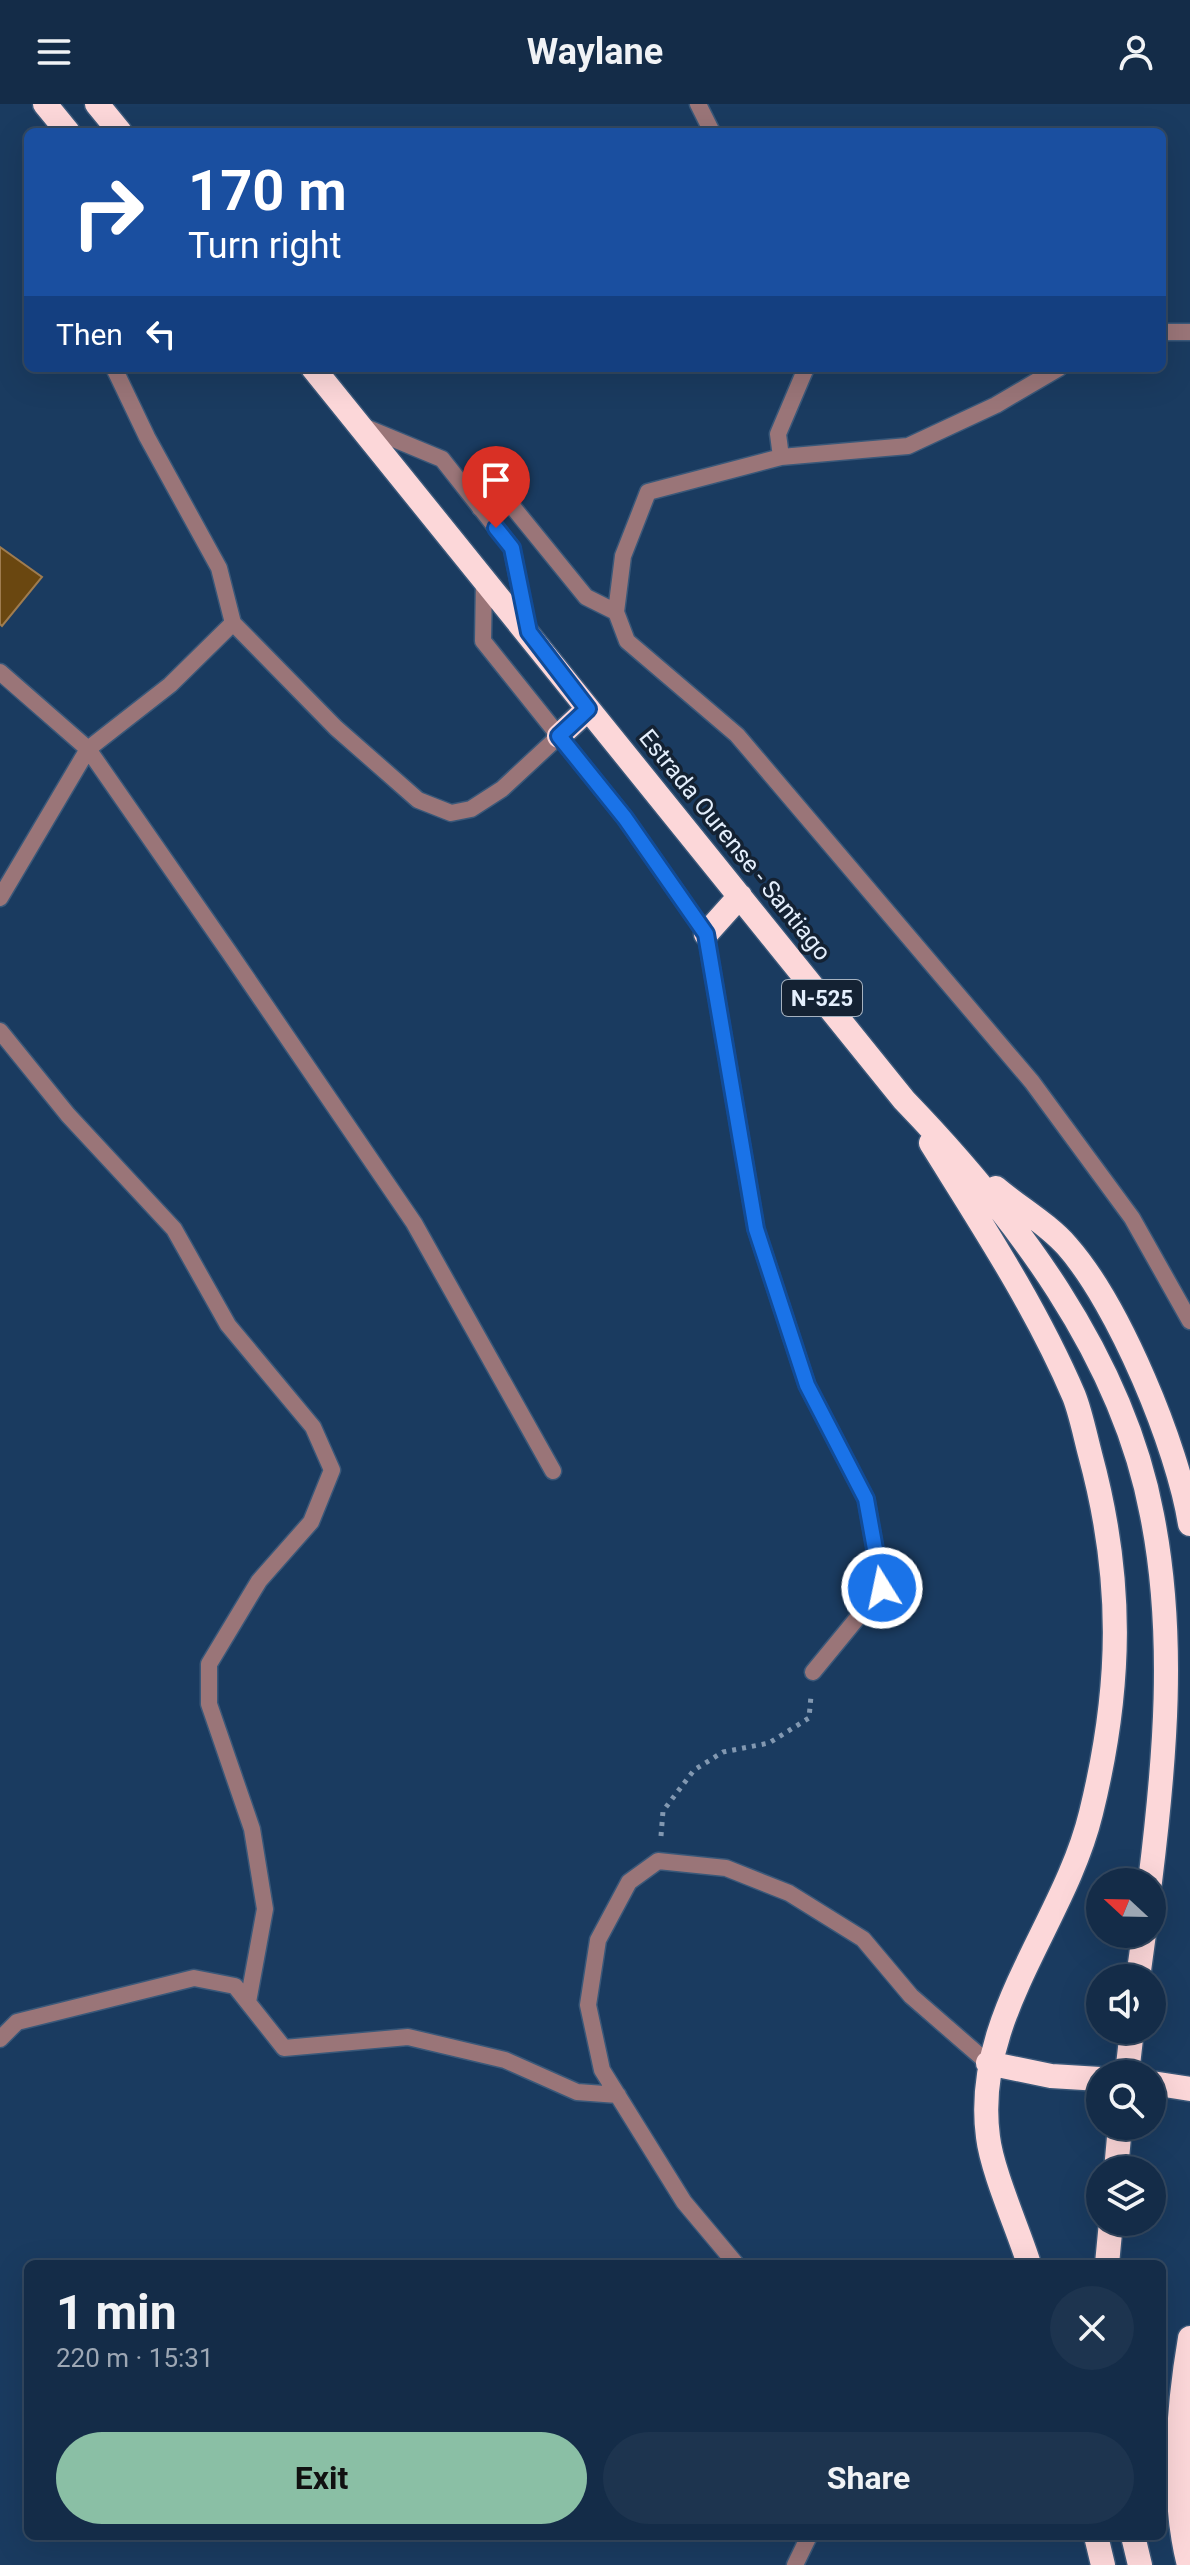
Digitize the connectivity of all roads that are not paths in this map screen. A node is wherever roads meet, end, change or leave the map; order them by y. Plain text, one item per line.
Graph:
1 (45, 104) edge
2 (97, 104) edge
3 (698, 104) edge
4 (65, 128) edge
5 (117, 128) edge
6 (710, 128) edge
7 (1166, 332) edge
8 (1190, 332) edge
9 (116, 372) edge
10 (316, 372) edge
11 (804, 372) edge
12 (1052, 372) edge
13 (360, 425) junction
14 (781, 457) junction
15 (480, 508) junction
16 (484, 579) junction
17 (616, 612) junction
18 (233, 623) junction
19 (529, 632) junction
20 (0, 672) edge
21 (588, 709) junction
22 (559, 736) junction
23 (88, 749) junction
24 (740, 896) junction
25 (0, 898) edge
26 (706, 934) junction
27 (0, 1031) edge
28 (904, 1100) junction
29 (969, 1167) junction
30 (1190, 1321) edge
31 (553, 1471) dead end
32 (1190, 1524) edge
33 (813, 1672) road end
34 (1151, 1868) edge
35 (248, 2002) junction
36 (0, 2039) edge
37 (988, 2063) junction
38 (1086, 2078) edge
39 (1166, 2085) edge
40 (1190, 2089) edge
41 (618, 2095) junction
42 (1110, 2236) edge
43 (733, 2260) edge
44 (1028, 2260) edge
45 (1107, 2260) edge
46 (1190, 2338) edge
47 (807, 2540) edge
48 (1097, 2540) edge
49 (1134, 2540) edge
50 (795, 2565) edge
51 (1103, 2565) edge
52 (1140, 2565) edge
53 (1189, 2565) edge

1 - 4 highway
2 - 5 highway
3 - 6 street
7 - 8 street
9 - 18 street
10 - 13 highway, Estrada Ourense - Santiago / N-525
11 - 14 street
12 - 14 street
13 - 15 street
13 - 16 highway, Estrada Ourense - Santiago / N-525
14 - 17 street
15 - 17 street
15 - 19 street
16 - 19 highway, Estrada Ourense - Santiago / N-525
16 - 22 street
17 - 30 street
18 - 22 street
18 - 23 street
19 - 21 highway, Estrada Ourense - Santiago / N-525
20 - 23 street
21 - 22 highway
21 - 24 highway, Estrada Ourense - Santiago / N-525
22 - 26 street
23 - 25 street
23 - 31 street
24 - 26 highway
24 - 28 highway, Estrada Ourense - Santiago / N-525
26 - 33 street
27 - 35 street
28 - 29 highway, Estrada Ourense - Santiago / N-525
28 - 37 highway
29 - 32 highway
29 - 34 highway, Estrada Ourense - Santiago / N-525
35 - 36 street
35 - 41 street
37 - 38 highway
37 - 41 street
37 - 44 highway
39 - 40 highway
41 - 43 street
42 - 45 highway
46 - 53 highway
47 - 50 street
48 - 51 highway
49 - 52 highway

